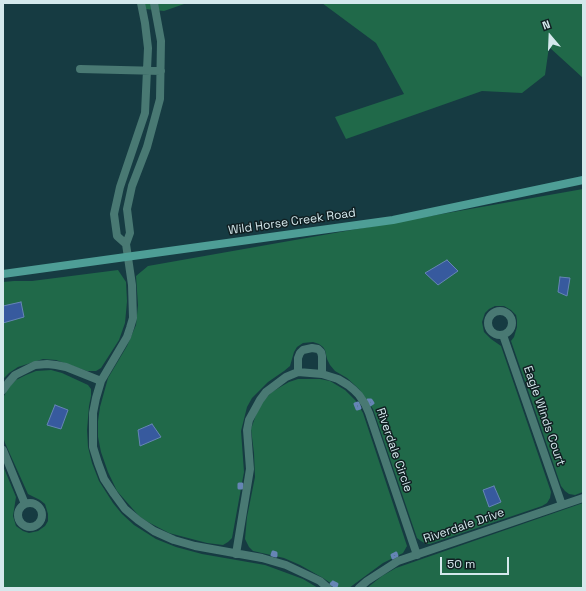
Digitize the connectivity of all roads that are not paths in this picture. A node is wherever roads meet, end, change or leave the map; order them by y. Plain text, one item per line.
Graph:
1 (141, 3) edge
2 (154, 3) edge
3 (80, 69) dead end
4 (147, 71) junction
5 (161, 71) junction
6 (583, 180) edge
7 (126, 244) junction
8 (128, 257) junction
9 (3, 274) edge
10 (503, 335) dead end
11 (298, 372) junction
12 (322, 374) junction
13 (101, 381) junction
14 (3, 390) edge
15 (3, 450) edge
16 (583, 498) edge
17 (25, 504) dead end
18 (562, 505) junction
19 (236, 554) junction
20 (417, 554) junction
21 (328, 588) edge
22 (359, 588) edge

1 - 4 street
2 - 5 street
3 - 4 street
4 - 5 street
4 - 7 street
5 - 7 street
6 - 8 main road, Wild Horse Creek Road
7 - 8 street
8 - 9 main road, Wild Horse Creek Road
8 - 13 street
10 - 18 street, Eagle Winds Court
11 - 12 street, Riverdale Circle
11 - 12 street
11 - 19 street
12 - 20 street, Riverdale Circle
13 - 14 street
13 - 19 street
15 - 17 street
16 - 18 street, Riverdale Drive
18 - 20 street, Riverdale Drive
19 - 21 street
20 - 22 street, Riverdale Drive

